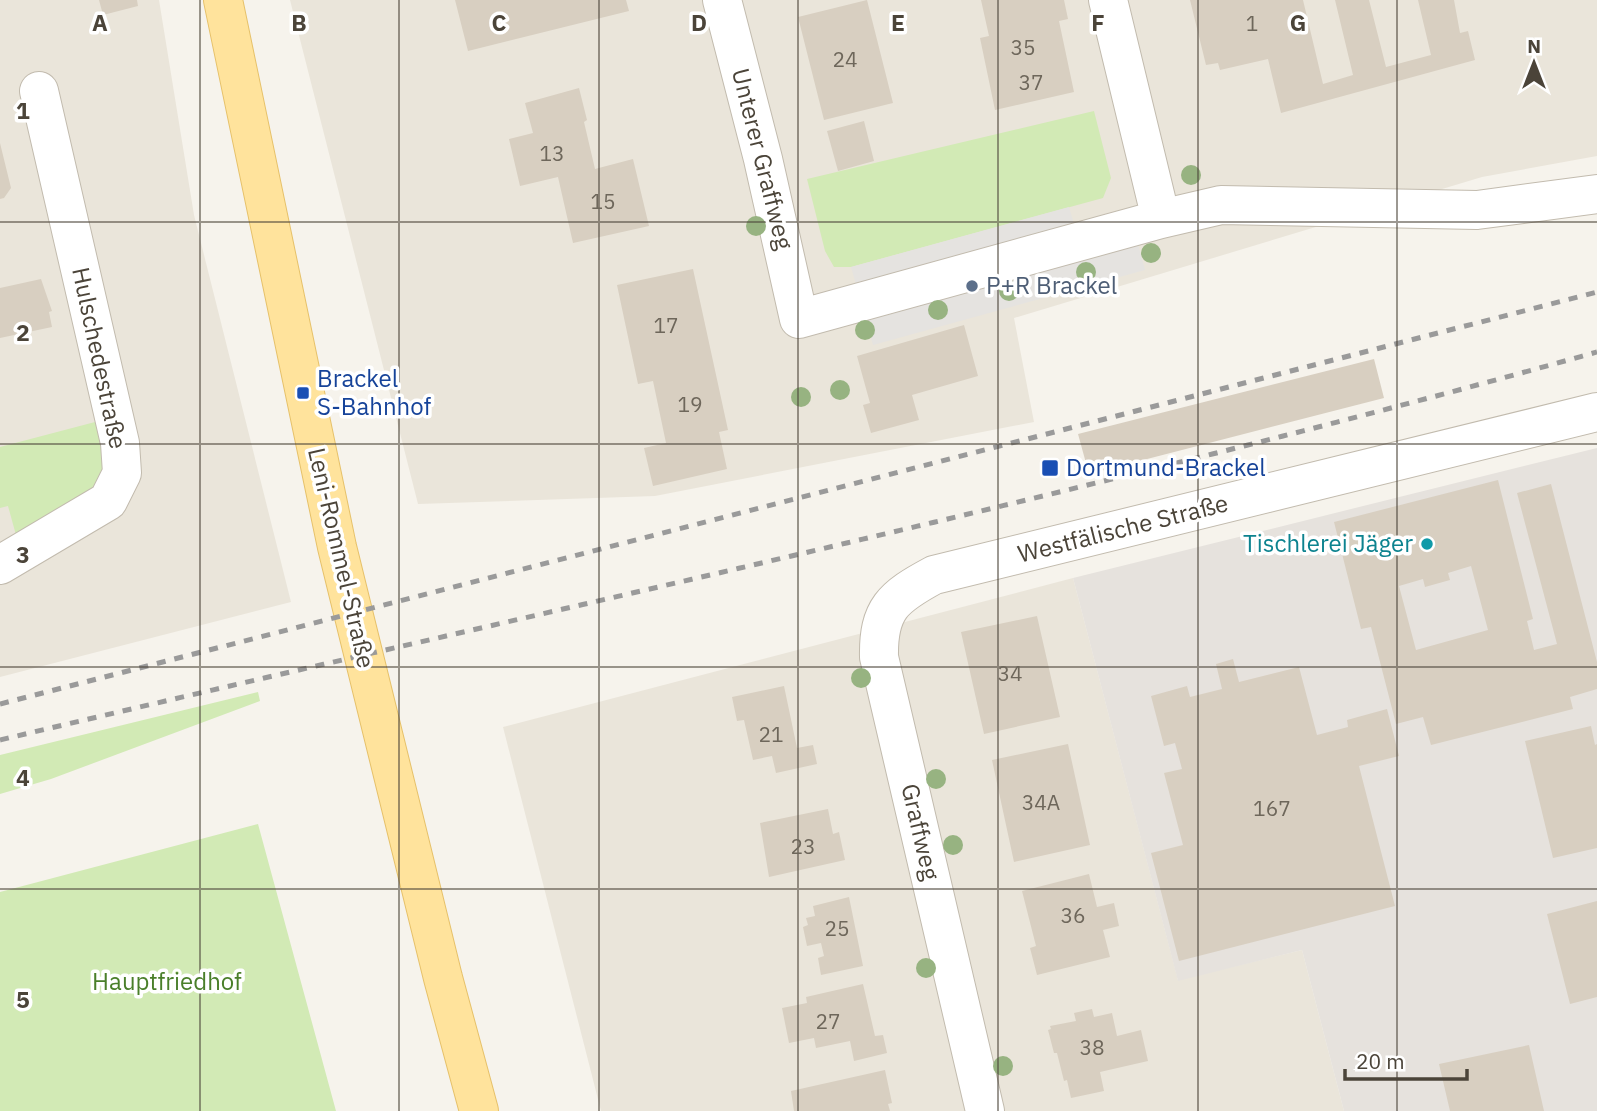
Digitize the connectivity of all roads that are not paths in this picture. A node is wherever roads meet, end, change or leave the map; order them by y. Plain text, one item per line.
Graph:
1 (223, 0) edge
2 (722, 0) edge
3 (1108, 0) edge
4 (39, 91) dead end
5 (1597, 194) edge
6 (1161, 219) junction
7 (1597, 412) edge
8 (0, 565) edge
9 (934, 575) joint
10 (479, 1111) edge
11 (985, 1111) edge

1 - 10 main road, Leni-Rommel-Straße
2 - 6 street, Unterer Graffweg
3 - 6 street
4 - 8 street, Hulschedestraße
5 - 6 street
7 - 9 street, Westfälische Straße
9 - 11 street, Graffweg

